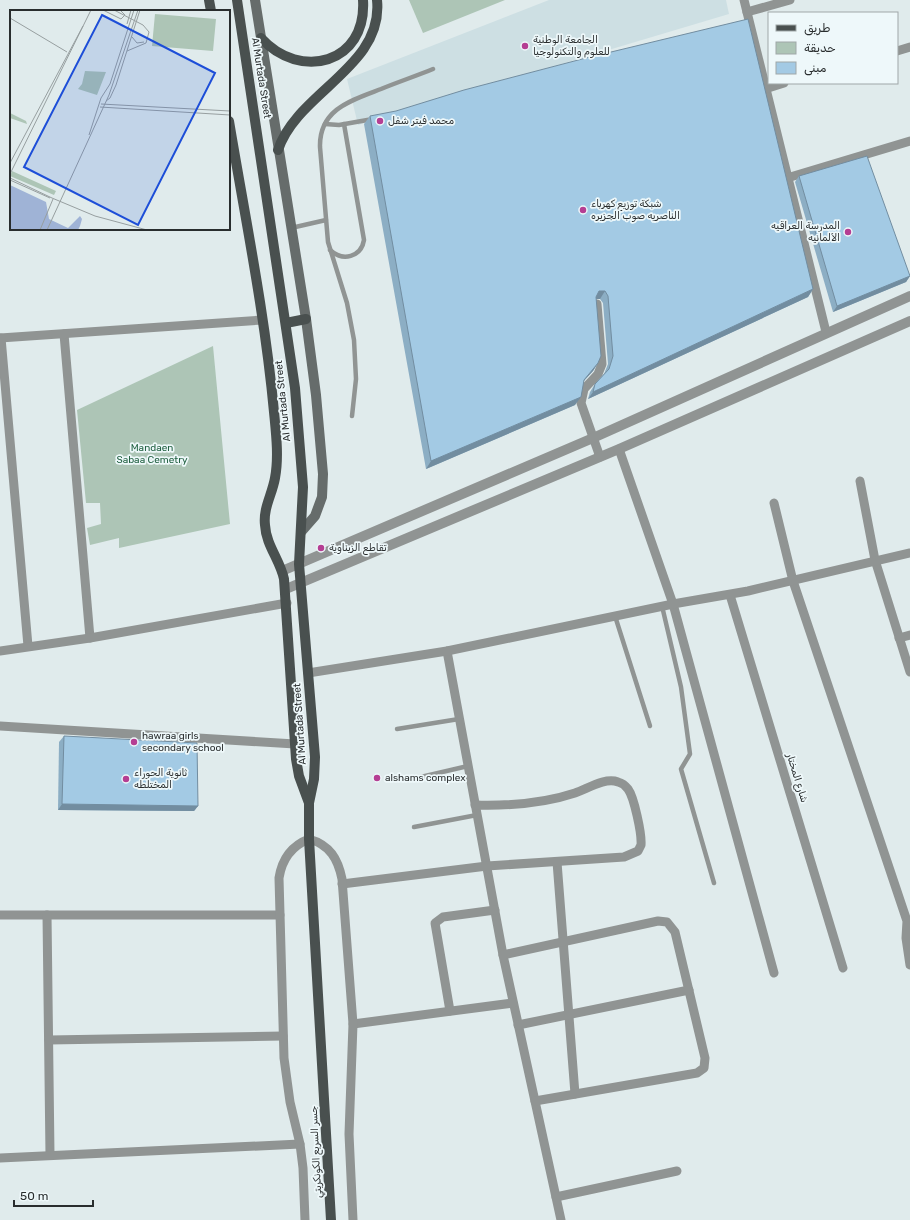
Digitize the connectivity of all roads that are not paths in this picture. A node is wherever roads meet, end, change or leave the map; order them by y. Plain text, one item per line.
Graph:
1 (209, 0) edge
2 (237, 0) edge
3 (255, 0) edge
4 (363, 0) edge
5 (377, 0) edge
6 (744, 0) edge
7 (790, 0) edge
8 (211, 10) edge
9 (745, 19) junction
10 (261, 38) junction
11 (910, 47) edge
12 (898, 51) edge
13 (433, 69) dead end
14 (780, 84) edge
15 (765, 88) junction
16 (382, 117) edge
17 (325, 124) junction
18 (344, 124) junction
19 (230, 127) edge
20 (910, 141) edge
21 (278, 150) junction
22 (787, 178) junction
23 (326, 220) junction
24 (291, 228) junction
25 (330, 250) junction
26 (910, 296) edge
27 (597, 304) edge
28 (306, 319) junction
29 (262, 320) junction
30 (910, 321) edge
31 (286, 323) junction
32 (826, 332) junction
33 (64, 334) junction
34 (0, 338) edge
35 (352, 416) dead end
36 (593, 438) junction
37 (619, 449) junction
38 (600, 457) junction
39 (860, 481) dead end
40 (774, 503) dead end
41 (301, 532) junction
42 (910, 553) edge
43 (875, 560) junction
44 (299, 564) junction
45 (282, 571) junction
46 (793, 581) junction
47 (301, 583) junction
48 (286, 589) junction
49 (730, 595) junction
50 (287, 603) junction
51 (673, 604) junction
52 (662, 606) junction
53 (615, 616) junction
54 (910, 635) edge
55 (90, 638) junction
56 (899, 638) junction
57 (28, 646) junction
58 (0, 651) edge
59 (448, 651) junction
60 (910, 672) edge
61 (308, 673) junction
62 (459, 719) junction
63 (0, 726) edge
64 (650, 726) dead end
65 (396, 729) dead end
66 (295, 744) junction
67 (468, 766) junction
68 (408, 780) dead end
69 (309, 803) junction
70 (475, 805) junction
71 (477, 815) junction
72 (414, 827) dead end
73 (309, 839) junction
74 (557, 862) junction
75 (487, 866) junction
76 (714, 882) dead end
77 (342, 884) junction
78 (495, 910) junction
79 (0, 915) edge
80 (47, 915) junction
81 (280, 916) junction
82 (908, 920) edge
83 (564, 942) junction
84 (504, 955) junction
85 (910, 965) edge
86 (843, 968) dead end
87 (774, 972) dead end
88 (689, 990) junction
89 (514, 1003) junction
90 (450, 1011) junction
91 (569, 1015) junction
92 (353, 1024) junction
93 (518, 1025) junction
94 (283, 1036) junction
95 (49, 1040) junction
96 (325, 1083) joint
97 (575, 1094) junction
98 (535, 1101) junction
99 (300, 1144) junction
100 (50, 1155) junction
101 (0, 1158) edge
102 (677, 1171) dead end
103 (556, 1197) junction
104 (305, 1220) edge
105 (331, 1220) edge
106 (353, 1220) edge
107 (561, 1220) edge

1 - 8 main road
2 - 31 main road, Al Murtada Street
3 - 10 main road
4 - 10 main road
5 - 21 main road
6 - 9 street
7 - 9 street
9 - 15 street
10 - 21 main road
11 - 12 street
13 - 17 lane
14 - 15 street
15 - 22 street
16 - 18 lane
17 - 18 lane
17 - 23 lane
18 - 25 lane
19 - 29 main road, Al Murtada Street
20 - 22 street
21 - 24 main road
22 - 32 street
23 - 24 lane
23 - 25 lane
24 - 28 main road
25 - 35 lane
26 - 32 street
27 - 36 street
28 - 31 main road
28 - 41 main road
29 - 33 street
29 - 45 main road, Al Murtada Street
30 - 37 street
31 - 41 main road, Al Murtada Street
32 - 36 street
33 - 34 street
33 - 55 street
34 - 57 street
36 - 38 street
36 - 44 street
37 - 38 street
37 - 51 street
38 - 47 street
39 - 43 street
40 - 46 street
41 - 44 main road, Al Murtada Street
42 - 43 street
43 - 46 street
43 - 56 street
44 - 45 street
44 - 47 main road, Al Murtada Street
45 - 48 main road, Al Murtada Street
46 - 49 street
46 - 82 street
47 - 48 street
47 - 61 main road, Al Murtada Street
48 - 50 main road, Al Murtada Street
49 - 51 street
49 - 86 street, شارع المختار
50 - 55 street
50 - 66 main road, Al Murtada Street
51 - 52 street
51 - 87 street
52 - 53 street
52 - 76 lane
53 - 59 street
53 - 64 lane
54 - 56 street
55 - 57 street
56 - 60 street
57 - 58 street
59 - 61 street
59 - 62 street
61 - 69 main road, Al Murtada Street
62 - 65 lane
62 - 67 street
63 - 66 street
66 - 69 main road, Al Murtada Street
67 - 68 lane
67 - 70 street
69 - 73 main road, Al Murtada Street
70 - 71 street
70 - 74 street
71 - 72 lane
71 - 75 street
73 - 77 street
73 - 81 street
73 - 96 main road, Al Murtada Street
74 - 75 street
74 - 83 street
75 - 77 street
75 - 78 street
77 - 92 street
78 - 84 street
78 - 90 street
79 - 80 street
80 - 81 street
80 - 95 street
81 - 94 street
82 - 85 street
83 - 84 street
83 - 88 street
83 - 91 street
84 - 89 street
88 - 91 street
88 - 97 street
89 - 90 street
89 - 93 street
90 - 92 street
91 - 93 street
91 - 97 street
92 - 106 street
93 - 98 street
94 - 95 street
94 - 99 street
95 - 100 street
96 - 105 main road, جسر السريع الكونكريتي
97 - 98 street
98 - 103 street
99 - 100 street
99 - 104 street
100 - 101 street
102 - 103 street
103 - 107 street

